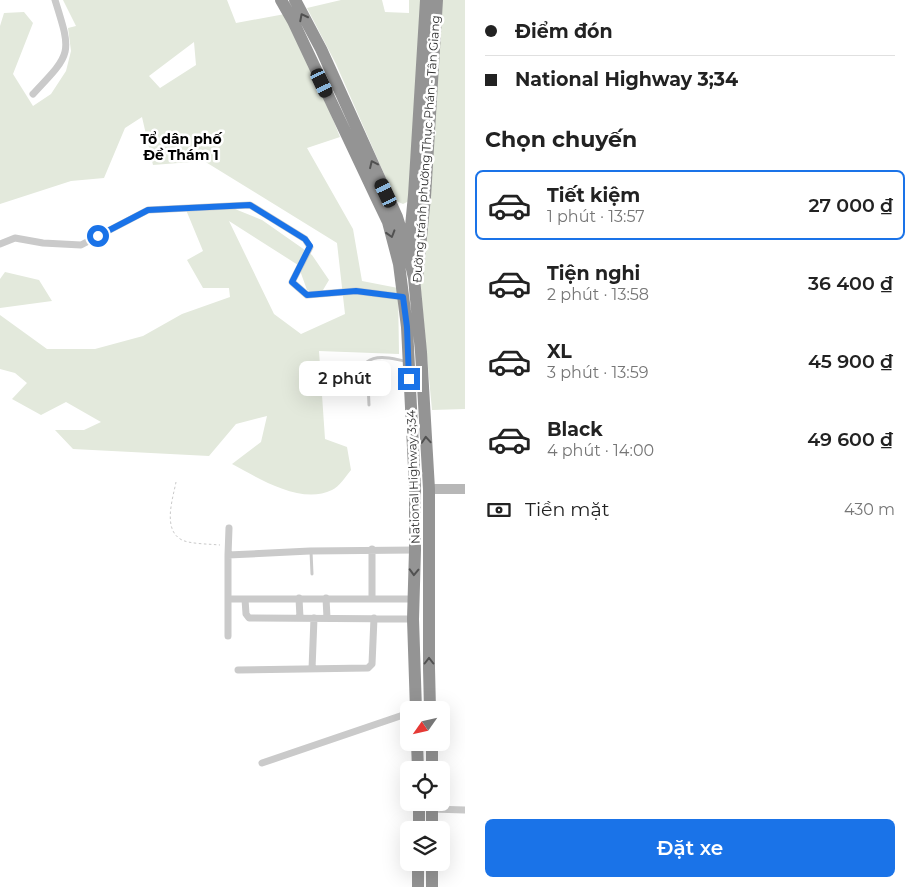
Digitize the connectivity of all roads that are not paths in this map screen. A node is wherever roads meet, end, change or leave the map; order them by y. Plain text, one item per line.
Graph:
1 (55, 0) edge
2 (281, 0) edge
3 (295, 0) edge
4 (426, 0) edge
5 (437, 0) edge
6 (34, 94) dead end
7 (388, 196) junction
8 (420, 196) junction
9 (0, 244) edge
10 (408, 254) junction
11 (409, 297) junction
12 (408, 361) junction
13 (369, 405) dead end
14 (414, 488) junction
15 (429, 489) junction
16 (465, 489) edge
17 (229, 528) dead end
18 (372, 549) junction
19 (415, 550) junction
20 (310, 551) junction
21 (228, 555) junction
22 (312, 574) dead end
23 (299, 598) junction
24 (326, 598) junction
25 (228, 599) junction
26 (372, 599) junction
27 (413, 599) junction
28 (245, 600) junction
29 (300, 618) junction
30 (314, 618) junction
31 (327, 618) junction
32 (374, 618) junction
33 (413, 619) junction
34 (228, 636) dead end
35 (312, 669) junction
36 (238, 670) dead end
37 (417, 701) edge
38 (430, 701) edge
39 (400, 716) edge
40 (262, 764) dead end
41 (450, 808) edge
42 (465, 810) edge
43 (419, 871) edge
44 (432, 871) edge
45 (420, 885) edge
46 (432, 887) edge

1 - 6 street
2 -> 11 highway, National Highway 3;34
7 -> 3 highway
4 - 8 highway, Đường tránh phường Thục Phán - Tân Giang
5 - 8 highway, Đường tránh phường Thục Phán - Tân Giang
7 - 8 highway
7 - 10 highway
8 - 10 highway, Đường tránh phường Thục Phán - Tân Giang
8 - 11 highway, Đường tránh phường Thục Phán - Tân Giang
9 - 11 street
10 - 11 highway, Đường tránh phường Thục Phán - Tân Giang
11 - 12 highway, National Highway 3;34
15 -> 11 highway, National Highway 3;34
12 - 13 lane
12 - 14 highway, National Highway 3;34
14 - 15 highway
14 - 19 highway, National Highway 3;34
15 - 16 street
38 -> 15 highway, National Highway 3;34
17 - 21 street
18 - 19 street
18 - 20 street
18 - 26 street
19 -> 27 highway, National Highway 3;34
20 - 21 street
20 - 22 lane
21 - 25 street
23 - 24 street
23 - 28 street
23 - 29 street
24 - 26 street
24 - 31 street
25 - 28 street
25 - 34 street
26 - 27 street
27 - 33 highway, National Highway 3;34
28 - 29 street
29 - 30 street
30 - 31 street
30 - 35 street
31 - 32 street
32 - 33 street
32 - 35 street
33 - 37 highway, National Highway 3;34
35 - 36 street
39 - 40 street
41 - 42 street
43 - 45 highway
44 - 46 highway

